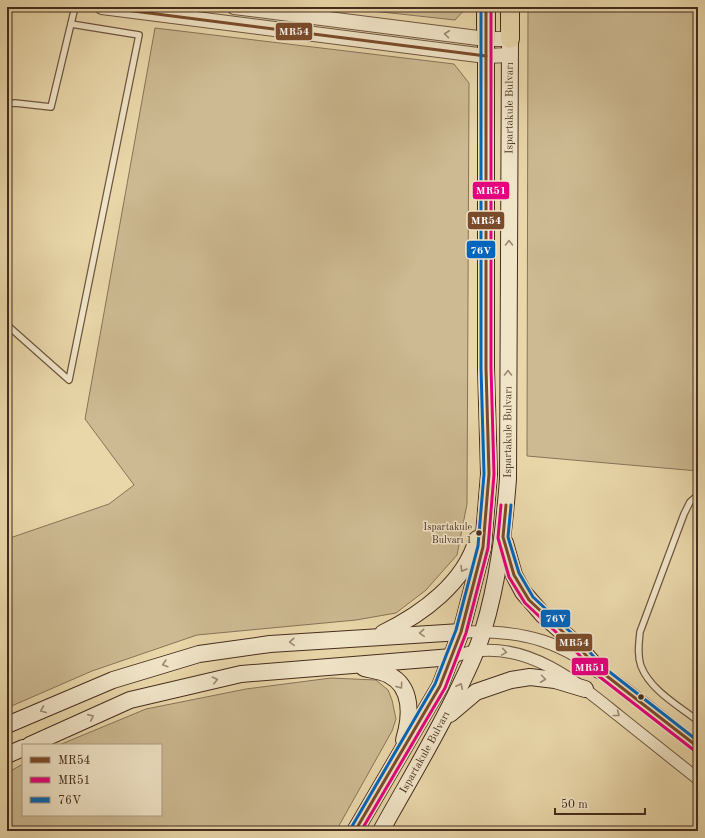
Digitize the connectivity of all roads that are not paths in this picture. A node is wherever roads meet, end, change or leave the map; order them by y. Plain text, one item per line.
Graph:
1 (75, 7) edge
2 (102, 7) edge
3 (234, 7) edge
4 (486, 7) edge
5 (510, 7) edge
6 (160, 11) edge
7 (71, 24) junction
8 (510, 47) junction
9 (486, 48) junction
10 (7, 104) edge
11 (7, 325) edge
12 (489, 493) junction
13 (698, 495) edge
14 (503, 537) junction
15 (461, 632) junction
16 (483, 632) junction
17 (374, 637) junction
18 (476, 651) junction
19 (452, 657) junction
20 (353, 665) junction
21 (599, 670) junction
22 (585, 689) junction
23 (445, 717) junction
24 (698, 721) edge
25 (7, 725) edge
26 (32, 744) edge
27 (698, 746) edge
28 (22, 748) edge
29 (7, 756) edge
30 (397, 759) junction
31 (698, 779) edge
32 (355, 831) edge
33 (381, 831) edge

1 - 7 lane
2 - 6 street
9 -> 3 street
4 - 9 main road, Ispartakule Bulvarı
5 - 8 main road, Ispartakule Bulvarı
6 - 9 street
7 - 10 lane
7 - 11 lane
8 - 9 street
14 -> 8 main road, Ispartakule Bulvarı
9 - 12 main road, Ispartakule Bulvarı
12 - 15 main road, Ispartakule Bulvarı
12 -> 17 main road
13 - 24 lane
14 - 16 main road, Ispartakule Bulvarı
14 - 21 main road
15 - 16 street
15 -> 17 main road
15 - 19 main road, Ispartakule Bulvarı
16 - 18 main road, Ispartakule Bulvarı
16 - 21 street
17 -> 25 main road
18 - 19 street
18 -> 22 street
23 -> 18 main road, Ispartakule Bulvarı
19 - 20 main road
19 - 30 main road, Ispartakule Bulvarı
26 -> 20 main road
20 -> 30 main road
21 - 27 street
23 -> 22 main road
22 -> 31 street
23 - 33 main road, Ispartakule Bulvarı
28 - 29 main road
30 - 32 main road, Ispartakule Bulvarı

